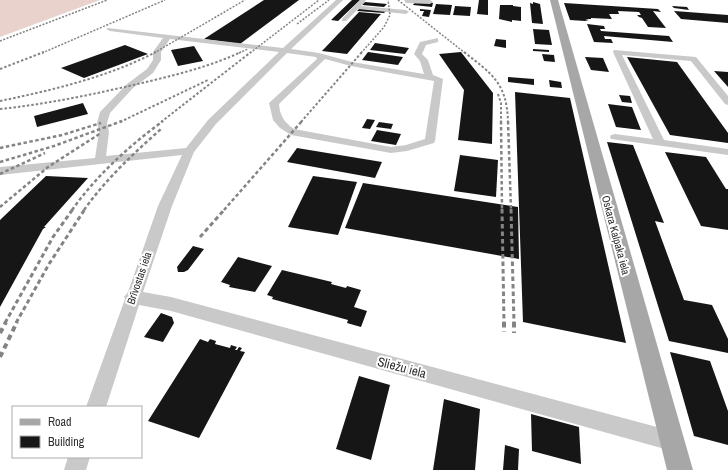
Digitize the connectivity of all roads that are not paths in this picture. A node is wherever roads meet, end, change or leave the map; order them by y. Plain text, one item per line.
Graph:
1 (340, 0) edge
2 (366, 0) edge
3 (405, 0) edge
4 (554, 0) edge
5 (357, 7) junction
6 (406, 12) dead end
7 (344, 20) dead end
8 (110, 29) dead end
9 (168, 37) junction
10 (435, 40) dead end
11 (285, 51) junction
12 (319, 55) junction
13 (429, 77) junction
14 (728, 102) edge
15 (616, 137) dead end
16 (660, 143) junction
17 (189, 151) junction
18 (728, 152) edge
19 (100, 160) junction
20 (0, 170) edge
21 (132, 297) junction
22 (96, 406) edge
23 (672, 441) junction
24 (79, 458) edge
25 (75, 470) edge
26 (680, 470) edge

1 - 11 street, Brīvostas iela
2 - 5 street
3 - 3 street
4 - 23 main road, Oskara Kalpaka iela
5 - 6 street
5 - 7 street
8 - 9 street
9 - 11 street
9 - 19 street
10 - 13 street
11 - 12 street
11 - 17 street, Brīvostas iela
12 - 13 street
12 - 13 street
14 - 16 street
15 - 16 street
16 - 18 street
17 - 19 street
17 - 21 street, Brīvostas iela
19 - 20 street
21 - 22 street, Brīvostas iela
21 - 23 street, Sliežu iela
23 - 26 main road, Oskara Kalpaka iela
24 - 25 street

